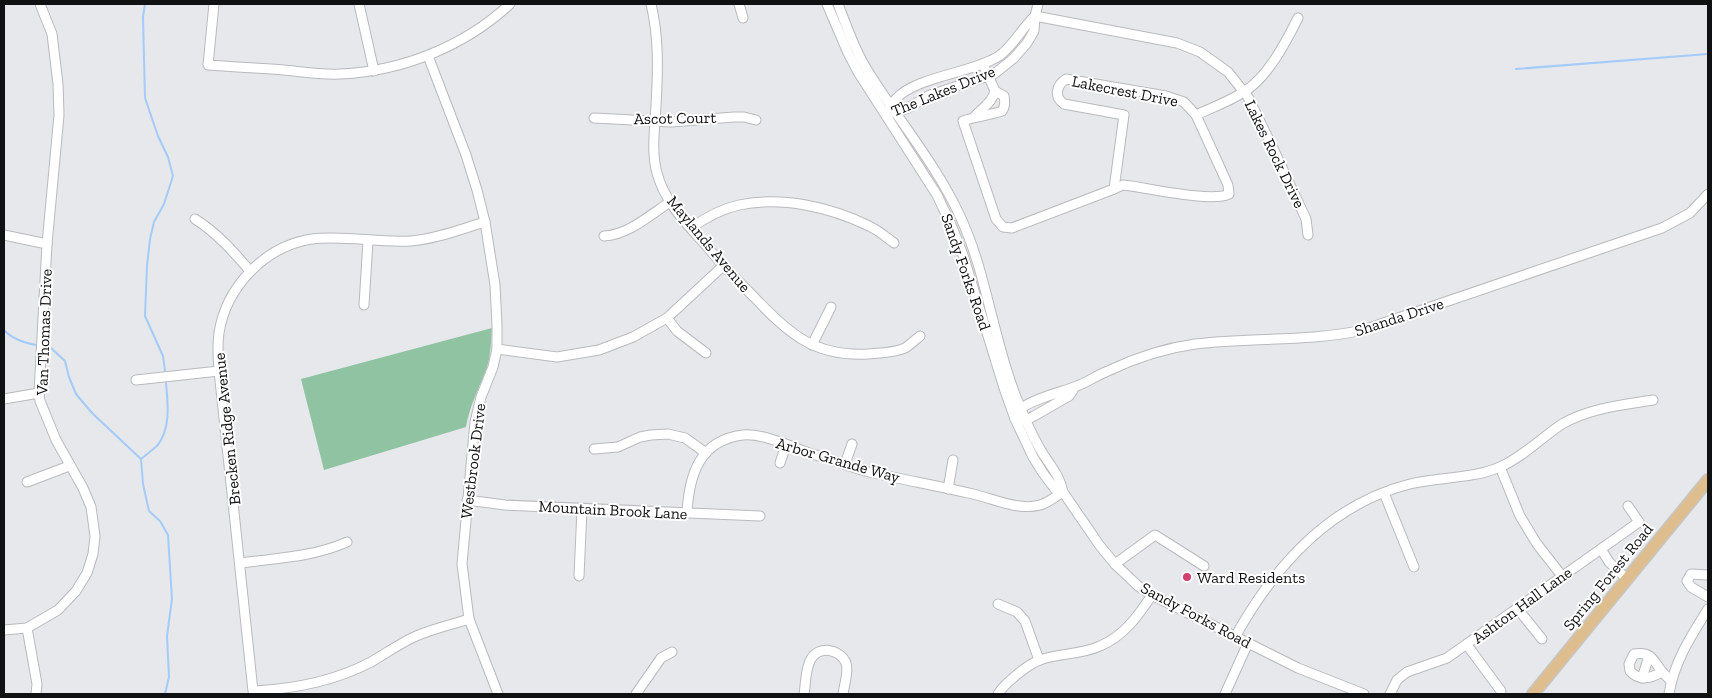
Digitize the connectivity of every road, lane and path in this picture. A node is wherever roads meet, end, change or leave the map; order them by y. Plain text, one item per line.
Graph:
1 (40, 4) edge
2 (214, 4) edge
3 (359, 4) edge
4 (510, 4) edge
5 (651, 4) edge
6 (739, 4) edge
7 (827, 4) edge
8 (838, 4) edge
9 (1038, 4) edge
10 (1035, 16) junction
11 (743, 18) dead end
12 (1298, 18) dead end
13 (428, 56) junction
14 (984, 64) junction
15 (374, 70) junction
16 (988, 76) junction
17 (996, 91) junction
18 (1244, 92) junction
19 (894, 109) junction
20 (987, 110) junction
21 (885, 115) junction
22 (1196, 115) junction
23 (594, 118) dead end
24 (655, 120) junction
25 (756, 120) dead end
26 (1114, 189) junction
27 (1708, 194) edge
28 (670, 202) junction
29 (195, 218) dead end
30 (485, 222) junction
31 (691, 228) junction
32 (4, 235) edge
33 (1308, 235) dead end
34 (604, 236) dead end
35 (368, 241) junction
36 (894, 242) dead end
37 (47, 244) junction
38 (724, 266) junction
39 (250, 271) junction
40 (364, 305) dead end
41 (831, 307) dead end
42 (667, 318) junction
43 (920, 336) dead end
44 (812, 344) junction
45 (497, 348) junction
46 (706, 353) dead end
47 (220, 372) junction
48 (136, 380) dead end
49 (1075, 387) junction
50 (39, 393) junction
51 (4, 399) edge
52 (1653, 400) dead end
53 (1021, 408) junction
54 (1015, 419) junction
55 (1026, 420) junction
56 (852, 444) dead end
57 (786, 445) junction
58 (594, 449) dead end
59 (706, 453) junction
60 (953, 460) dead end
61 (780, 463) dead end
62 (845, 464) junction
63 (69, 466) junction
64 (1500, 467) junction
65 (1708, 480) edge
66 (27, 482) dead end
67 (948, 489) junction
68 (1062, 492) junction
69 (1384, 493) junction
70 (467, 500) junction
71 (1628, 506) dead end
72 (582, 508) junction
73 (687, 513) junction
74 (760, 516) dead end
75 (347, 542) dead end
76 (1601, 549) junction
77 (241, 563) junction
78 (1115, 564) junction
79 (1204, 566) dead end
80 (1414, 567) dead end
81 (1708, 574) edge
82 (579, 576) dead end
83 (1562, 576) junction
84 (1627, 579) junction
85 (1152, 595) junction
86 (1708, 597) edge
87 (998, 604) dead end
88 (1517, 608) junction
89 (1708, 610) edge
90 (469, 619) junction
91 (1700, 622) junction
92 (27, 628) junction
93 (1708, 629) edge
94 (4, 630) edge
95 (1235, 637) junction
96 (1542, 639) dead end
97 (1248, 643) junction
98 (1466, 644) junction
99 (672, 652) dead end
100 (1649, 656) junction
101 (1039, 660) junction
102 (1662, 672) junction
103 (1642, 678) junction
104 (1671, 681) junction
105 (1338, 690) edge
106 (1501, 692) dead end
107 (36, 694) edge
108 (498, 694) edge
109 (636, 694) edge
110 (804, 694) edge
111 (843, 694) edge
112 (998, 694) edge
113 (1225, 694) edge
114 (1364, 694) edge
115 (1390, 694) edge
116 (1533, 694) edge
117 (1669, 694) edge

1 - 37 street, Van Thomas Drive
2 - 15 street
3 - 15 street
4 - 13 street
5 - 24 street, Maylands Avenue
6 - 11 street
7 - 21 street, Sandy Forks Road
8 - 19 street, Sandy Forks Road
9 - 10 street, The Lakes Drive
10 - 14 street, The Lakes Drive
10 - 16 street, The Lakes Drive
10 - 18 street, Lakes Rock Drive
12 - 18 street, Lakecrest Drive
13 - 15 street
13 - 30 street, Westbrook Drive
14 - 16 street, Lakecrest Drive
14 - 19 street, The Lakes Drive
16 - 17 street, Lakecrest Drive
16 - 19 street, The Lakes Drive
17 - 20 street, Lakecrest Drive
17 - 20 street, Lakecrest Drive
18 - 22 street, Lakecrest Drive
18 - 33 street, Lakes Rock Drive
19 - 21 street, The Lakes Drive
19 - 53 street, Sandy Forks Road
20 - 26 street, Lakecrest Drive
21 - 54 street, Sandy Forks Road
22 - 26 street, Lakecrest Drive
22 - 26 street, Lakecrest Drive
23 - 24 street, Ascot Court
24 - 25 street, Ascot Court
24 - 28 street, Maylands Avenue
27 - 49 street, Shanda Drive
28 - 31 street, Maylands Avenue
28 - 34 street
29 - 39 street
30 - 35 street, Brecken Ridge Avenue
30 - 45 street, Westbrook Drive
31 - 36 street
31 - 38 street, Maylands Avenue
32 - 37 street
35 - 39 street, Brecken Ridge Avenue
35 - 40 street
37 - 50 street, Van Thomas Drive
38 - 42 street
38 - 44 street, Maylands Avenue
39 - 47 street, Brecken Ridge Avenue
41 - 44 street
42 - 45 street
42 - 46 street
43 - 44 street, Maylands Avenue
45 - 70 street, Westbrook Drive
47 - 48 street
47 - 77 street, Brecken Ridge Avenue
49 - 53 street, Shanda Drive
49 - 55 street, Shanda Drive
50 - 51 street
50 - 63 street, Van Thomas Drive
52 - 64 street
53 - 54 street
53 - 55 street, Sandy Forks Road
54 - 55 street
54 - 68 street, Sandy Forks Road
55 - 68 street, Sandy Forks Road
56 - 62 street
57 - 59 street, Arbor Grande Way
57 - 61 street
57 - 62 street, Arbor Grande Way
58 - 59 street
59 - 73 street, Arbor Grande Way
60 - 67 street
62 - 67 street, Arbor Grande Way
63 - 66 street
63 - 92 street, Van Thomas Drive
64 - 69 street
64 - 83 street
65 - 84 main road, Spring Forest Road
67 - 68 street, Arbor Grande Way
68 - 78 street, Sandy Forks Road
69 - 80 street
69 - 95 street
70 - 72 street, Mountain Brook Lane
70 - 90 street, Westbrook Drive
71 - 76 street, Ashton Hall Lane
72 - 73 street, Mountain Brook Lane
72 - 82 street
73 - 74 street, Mountain Brook Lane
75 - 77 street
76 - 83 street, Ashton Hall Lane
76 - 84 street
77 - 90 street, Brecken Ridge Avenue
78 - 79 street
78 - 85 street, Sandy Forks Road
81 - 86 street
83 - 88 street, Ashton Hall Lane
84 - 116 main road, Spring Forest Road
85 - 95 street, Sandy Forks Road
85 - 101 street
87 - 101 street
88 - 96 street
88 - 98 street, Ashton Hall Lane
89 - 91 street
90 - 108 street, Westbrook Drive
91 - 93 street
91 - 104 street
92 - 94 street, Van Thomas Drive
92 - 107 street
95 - 97 street, Sandy Forks Road
97 - 105 street, Sandy Forks Road
97 - 113 street
98 - 106 street
98 - 115 street, Ashton Hall Lane
99 - 109 street
100 - 102 street
100 - 103 street
100 - 103 street
101 - 112 street
102 - 103 street
102 - 104 street
104 - 117 street
105 - 114 street, Sandy Forks Road
110 - 111 street

